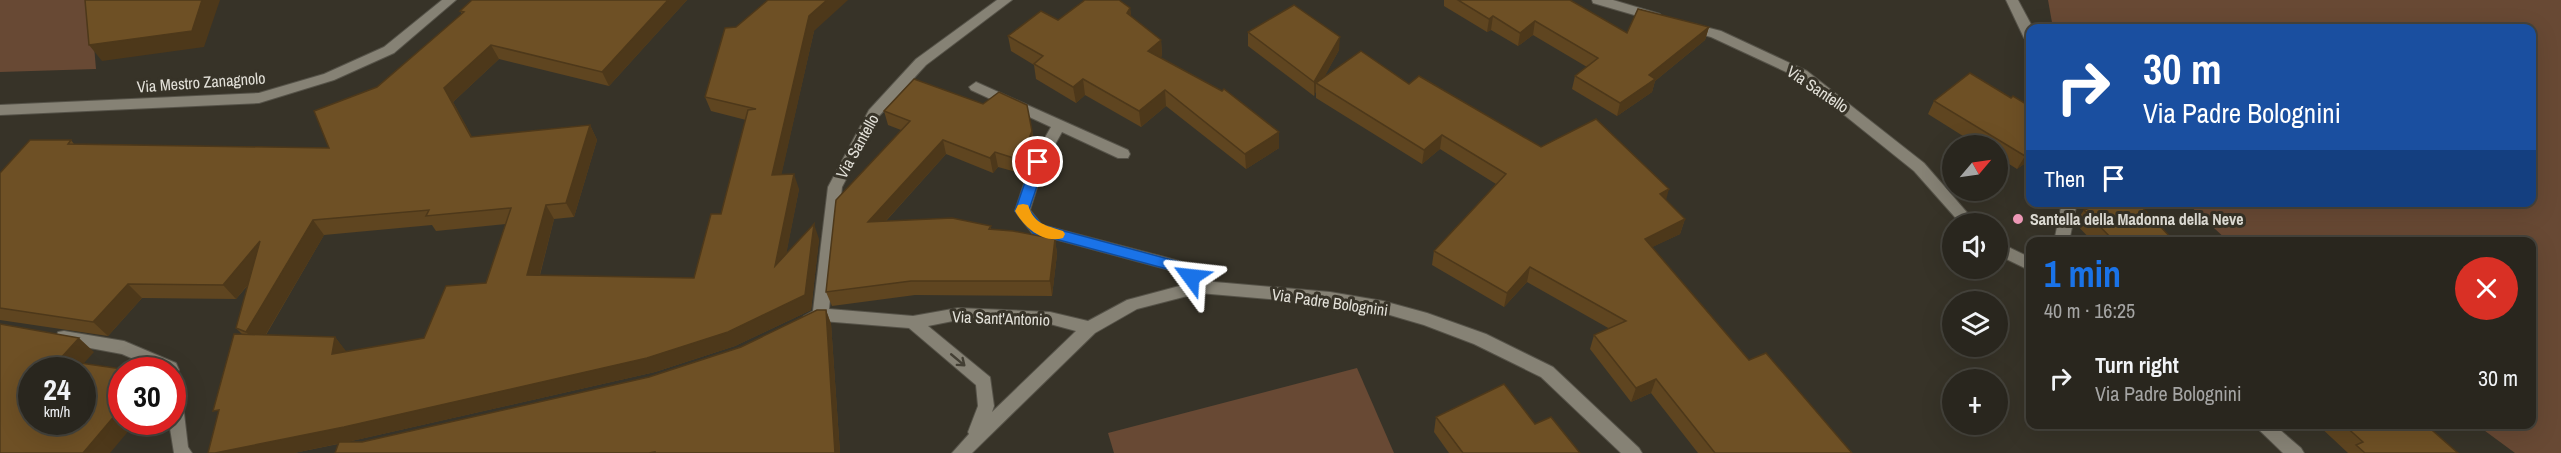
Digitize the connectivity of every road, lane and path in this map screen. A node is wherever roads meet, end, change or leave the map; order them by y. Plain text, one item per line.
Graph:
1 (450, 0) edge
2 (1006, 0) edge
3 (1598, 0) edge
4 (2012, 0) edge
5 (2026, 28) edge
6 (976, 87) dead end
7 (0, 110) edge
8 (1059, 125) junction
9 (1123, 154) dead end
10 (2069, 207) edge
11 (1960, 213) edge
12 (2062, 237) edge
13 (2008, 253) edge
14 (2026, 262) edge
15 (1199, 287) junction
16 (820, 315) junction
17 (913, 322) junction
18 (1089, 328) junction
19 (790, 329) edge
20 (45, 334) edge
21 (145, 357) edge
22 (2267, 429) edge
23 (179, 435) edge
24 (974, 438) junction
25 (183, 453) edge
26 (961, 453) edge
27 (1633, 453) edge
28 (2295, 453) edge

1 - 7 street, Via Mestro Zanagnolo
2 - 16 street, Via Santello
3 - 11 street, Via Santello
4 - 5 street
6 - 8 street
8 - 9 street
8 - 15 street
10 - 12 street
13 - 14 street
15 - 18 street, Via Padre Bolognini
15 - 27 street, Via Padre Bolognini
16 - 17 street, Via Sant'Antonio
16 - 19 street, Via Sant'Antonio
17 - 18 street, Via Sant'Antonio
17 -> 24 street, Via Sant'Antonio
18 - 24 street, Via Padre Bolognini
20 - 21 street
22 - 28 street
23 - 25 street
24 - 26 street

